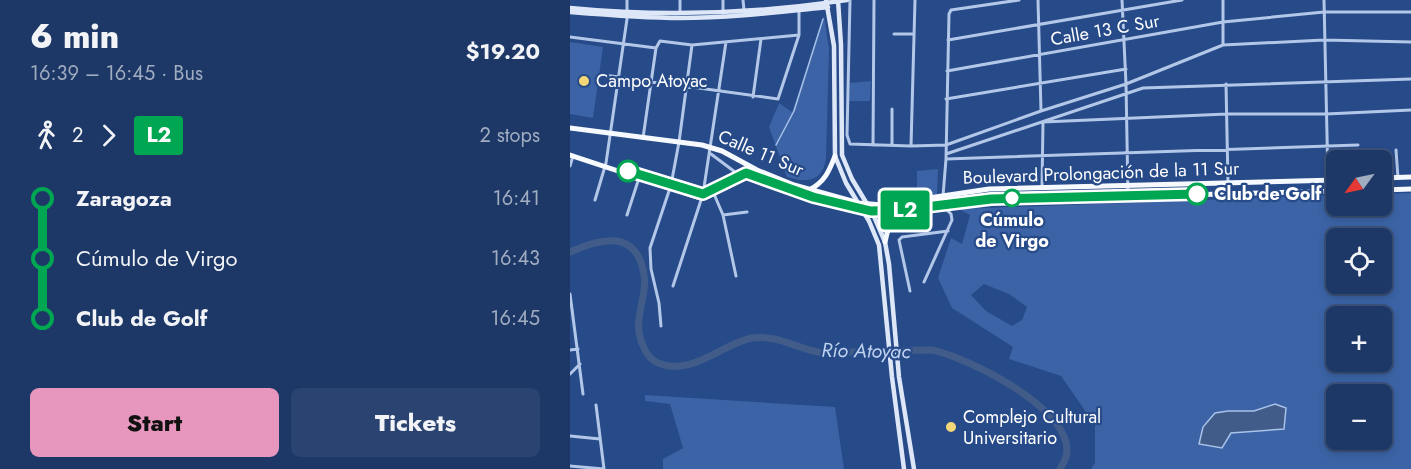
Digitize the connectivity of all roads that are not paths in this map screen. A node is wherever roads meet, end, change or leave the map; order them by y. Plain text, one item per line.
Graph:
1 (627, 0) edge
2 (680, 0) edge
3 (723, 0) edge
4 (743, 0) edge
5 (848, 0) edge
6 (874, 0) edge
7 (915, 0) edge
8 (1019, 0) edge
9 (1038, 0) edge
10 (1122, 0) edge
11 (1182, 0) edge
12 (1223, 0) edge
13 (1324, 0) edge
14 (838, 1) edge
15 (827, 3) edge
16 (799, 8) junction
17 (1122, 9) junction
18 (570, 10) edge
19 (1324, 12) junction
20 (1411, 12) edge
21 (744, 14) junction
22 (627, 15) junction
23 (723, 15) junction
24 (680, 16) junction
25 (1223, 22) junction
26 (1039, 24) junction
27 (894, 34) dead end
28 (914, 34) junction
29 (799, 35) junction
30 (570, 37) edge
31 (762, 39) junction
32 (948, 40) junction
33 (1324, 40) junction
34 (1124, 41) junction
35 (726, 42) junction
36 (1411, 42) edge
37 (623, 45) junction
38 (692, 45) junction
39 (1223, 45) junction
40 (656, 48) junction
41 (1040, 55) junction
42 (1126, 69) junction
43 (947, 71) junction
44 (604, 75) dead end
45 (618, 78) junction
46 (1411, 79) edge
47 (652, 82) junction
48 (1325, 82) junction
49 (1041, 84) junction
50 (1126, 84) junction
51 (1226, 84) junction
52 (686, 87) junction
53 (719, 92) junction
54 (1126, 93) junction
55 (753, 97) junction
56 (946, 99) junction
57 (892, 110) dead end
58 (1411, 110) edge
59 (1041, 111) junction
60 (1227, 114) junction
61 (1326, 114) junction
62 (1126, 119) junction
63 (1043, 122) junction
64 (570, 128) edge
65 (610, 133) junction
66 (643, 138) junction
67 (679, 142) junction
68 (873, 145) junction
69 (946, 145) junction
70 (1358, 145) dead end
71 (892, 146) junction
72 (911, 146) junction
73 (1327, 146) junction
74 (1227, 149) junction
75 (1327, 150) edge
76 (1396, 150) dead end
77 (711, 151) junction
78 (946, 153) junction
79 (1126, 153) junction
80 (572, 155) edge
81 (1042, 155) junction
82 (835, 156) junction
83 (946, 159) junction
84 (570, 166) edge
85 (605, 166) junction
86 (735, 172) dead end
87 (1411, 177) edge
88 (639, 178) junction
89 (1392, 178) edge
90 (1398, 178) junction
91 (1326, 180) edge
92 (1228, 183) junction
93 (1127, 185) junction
94 (670, 188) junction
95 (1042, 188) junction
96 (1411, 189) edge
97 (809, 190) junction
98 (1392, 190) edge
99 (1326, 191) edge
100 (714, 194) junction
101 (703, 196) junction
102 (943, 196) junction
103 (1128, 196) junction
104 (834, 197) junction
105 (595, 200) dead end
106 (858, 203) junction
107 (867, 204) junction
108 (834, 206) junction
109 (944, 208) junction
110 (747, 212) dead end
111 (865, 213) junction
112 (873, 214) junction
113 (902, 214) junction
114 (627, 215) dead end
115 (723, 215) junction
116 (948, 231) junction
117 (885, 242) junction
118 (736, 276) dead end
119 (924, 282) dead end
120 (674, 286) dead end
121 (910, 291) dead end
122 (570, 295) edge
123 (661, 326) dead end
124 (576, 332) junction
125 (570, 333) edge
126 (578, 349) junction
127 (570, 350) edge
128 (580, 364) junction
129 (570, 375) edge
130 (583, 394) dead end
131 (596, 405) dead end
132 (570, 436) edge
133 (600, 439) junction
134 (570, 466) edge
135 (604, 469) edge
136 (904, 469) edge
137 (914, 469) edge

1 - 22 street
2 - 24 street
3 - 23 street
4 - 21 street
5 - 14 main road
5 - 68 street
6 - 68 street
7 - 28 street
8 - 32 street
9 - 26 street
10 - 17 street
11 - 17 street
12 - 25 street
13 - 19 street
14 - 15 main road
14 - 107 main road
15 - 16 main road
15 - 82 main road
16 - 21 main road
16 - 29 street
17 - 26 street
17 - 34 street
18 - 22 main road
19 - 20 street, Calle 13 C Sur
19 - 25 street, Calle 13 C Sur
19 - 33 street
21 - 23 main road
22 - 24 main road
22 - 37 street
23 - 24 main road
25 - 34 street, Calle 13 C Sur
25 - 39 street
26 - 32 street
26 - 41 street
27 - 28 street
28 - 72 street
29 - 31 street
29 - 55 street
30 - 37 street
31 - 35 street
31 - 55 street
32 - 43 street
33 - 36 street
33 - 39 street
33 - 48 street
34 - 41 street, Calle 13 C Sur
34 - 42 street
35 - 38 street
35 - 53 street
37 - 40 street
37 - 45 street
38 - 40 street
38 - 52 street
39 - 50 street
40 - 47 street
41 - 43 street, Calle 13 C Sur
41 - 49 street
42 - 49 street
42 - 50 street
43 - 56 street
44 - 45 street
45 - 47 street
45 - 65 street
46 - 48 street
47 - 52 street
47 - 66 street
48 - 51 street
48 - 61 street
49 - 56 street
49 - 59 street
50 - 54 street
50 - 59 street
51 - 54 street
51 - 60 street
52 - 53 street
52 - 67 street
53 - 55 street
53 - 77 street
54 - 62 street
54 - 63 street
56 - 69 street
57 - 71 street
58 - 61 street
59 - 69 street
60 - 61 street
60 - 62 street
60 - 74 street
61 - 73 street
62 - 63 street
62 - 79 street
63 - 78 street
63 - 81 street
64 - 65 main road, Calle 11 Sur
65 - 66 main road, Calle 11 Sur
65 - 85 street
66 - 67 main road, Calle 11 Sur
67 - 77 main road, Calle 11 Sur
67 - 94 street
68 - 71 street
69 - 72 street
69 - 78 street
70 - 73 street
71 - 72 street
73 - 74 street
73 - 75 street
74 - 79 street
74 - 92 street
76 - 90 street
77 - 86 street
77 - 97 main road, Calle 11 Sur
77 - 101 street
78 - 83 street
79 - 81 street
79 - 93 street
80 - 84 street
80 - 85 main road, Calle 11 Sur
81 - 83 street
81 - 95 street
82 - 97 main road
82 - 106 main road
83 - 102 street
85 - 88 main road, Calle 11 Sur
85 - 105 street
87 - 90 main road
88 - 94 main road, Calle 11 Sur
88 - 114 street
89 - 90 main road
91 - 92 main road, Boulevard Prolongación de la 11 Sur
92 - 93 main road, Boulevard Prolongación de la 11 Sur
93 - 95 main road, Boulevard Prolongación de la 11 Sur
93 - 103 street
94 - 101 main road, Calle 11 Sur
94 - 123 street
95 - 102 main road, Boulevard Prolongación de la 11 Sur
96 - 98 main road
97 - 104 main road, Calle 11 Sur
99 - 103 main road, Boulevard Prolongación de la 11 Sur
100 - 101 main road, Calle 11 Sur
100 - 108 main road, Calle 11 Sur
100 - 115 street
101 - 120 street
102 - 107 main road, Boulevard Prolongación de la 11 Sur
103 - 109 main road, Boulevard Prolongación de la 11 Sur
104 - 106 main road, Calle 11 Sur
104 - 108 main road
106 - 107 main road, Calle 11 Sur
106 - 111 main road
107 - 112 main road
108 - 111 main road, Calle 11 Sur
109 - 113 main road, Boulevard Prolongación de la 11 Sur
109 - 116 street
110 - 115 street
111 - 112 main road, Calle 11 Sur
111 - 136 main road
112 - 113 main road, Boulevard Prolongación de la 11 Sur
112 - 117 main road
113 - 117 main road
115 - 118 street
116 - 119 street
116 - 121 street
117 - 137 main road
122 - 124 street
124 - 125 street
124 - 126 street
126 - 127 street
126 - 128 street
128 - 129 street
128 - 130 street
131 - 133 street
132 - 133 street
133 - 135 street
134 - 135 street

